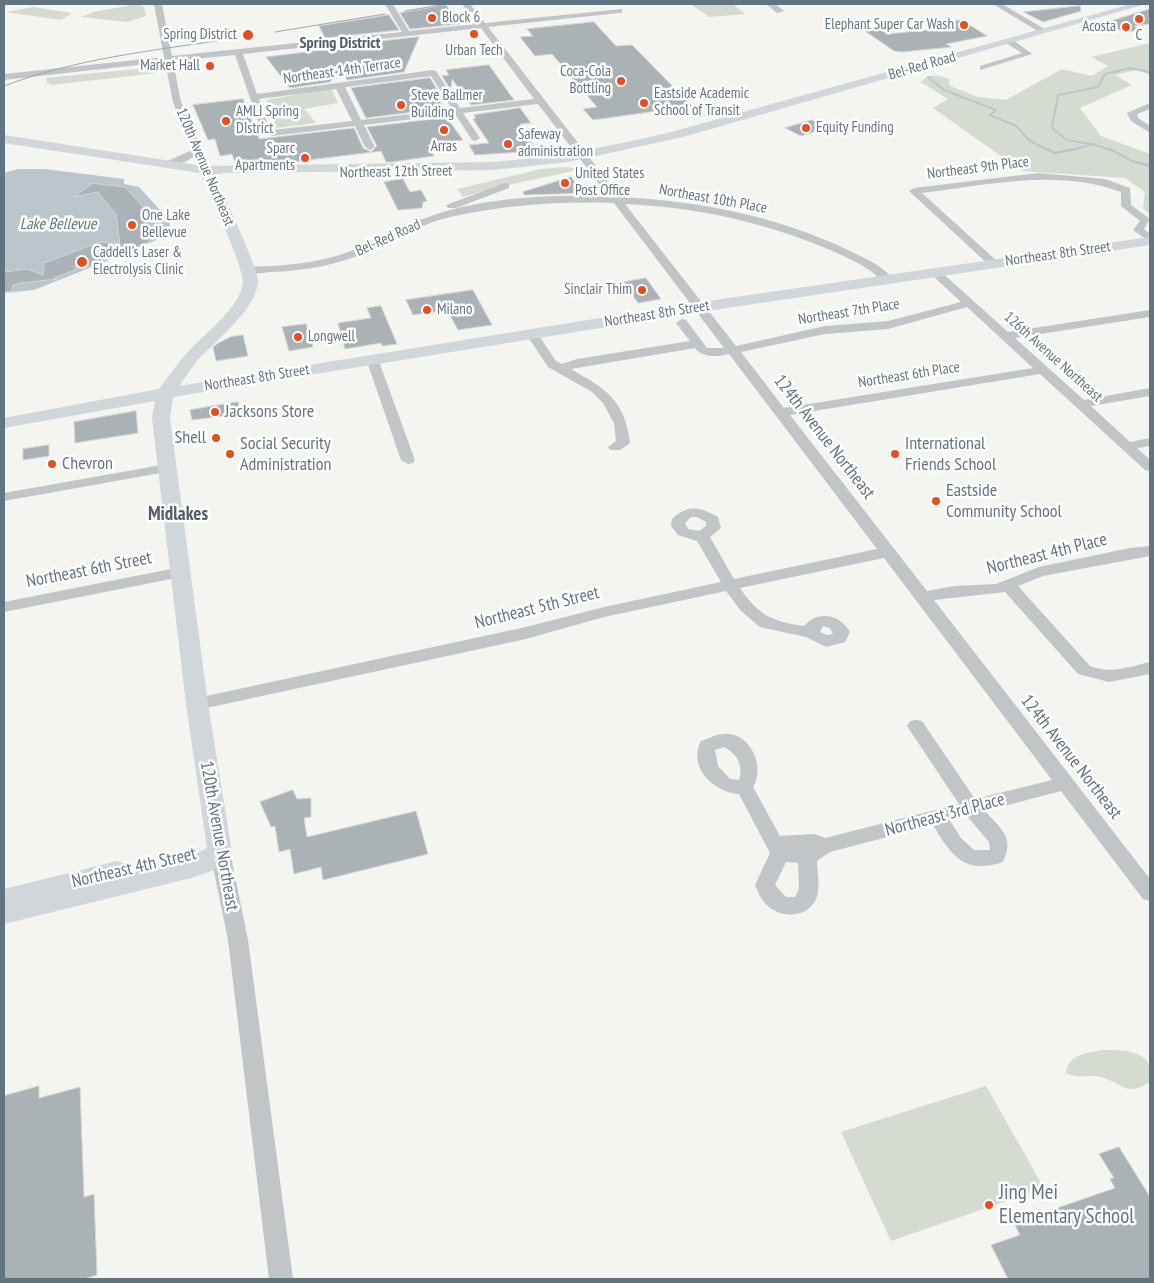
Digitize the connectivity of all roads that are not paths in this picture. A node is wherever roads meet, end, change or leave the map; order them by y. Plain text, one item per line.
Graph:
1 (158, 4) edge
2 (466, 4) edge
3 (770, 4) edge
4 (997, 4) edge
5 (1141, 4) edge
6 (392, 9) edge
7 (780, 11) dead end
8 (619, 12) dead end
9 (484, 27) junction
10 (1044, 31) junction
11 (407, 34) junction
12 (1009, 41) junction
13 (239, 53) junction
14 (168, 55) junction
15 (983, 68) dead end
16 (4, 79) edge
17 (339, 84) junction
18 (254, 97) junction
19 (541, 101) junction
20 (1150, 106) edge
21 (458, 110) junction
22 (358, 122) junction
23 (1150, 130) edge
24 (475, 138) dead end
25 (4, 140) edge
26 (370, 147) dead end
27 (197, 151) junction
28 (586, 158) junction
29 (164, 164) junction
30 (205, 170) junction
31 (505, 186) dead end
32 (616, 200) junction
33 (460, 212) junction
34 (1150, 240) edge
35 (994, 264) junction
36 (246, 270) junction
37 (935, 272) junction
38 (887, 279) junction
39 (969, 303) junction
40 (701, 307) junction
41 (1150, 313) edge
42 (682, 323) dead end
43 (532, 334) junction
44 (1005, 336) junction
45 (697, 344) junction
46 (732, 350) junction
47 (372, 360) junction
48 (560, 369) junction
49 (1043, 370) junction
50 (1150, 392) edge
51 (165, 393) junction
52 (1082, 404) junction
53 (4, 413) edge
54 (780, 413) junction
55 (4, 423) edge
56 (1150, 442) edge
57 (1128, 446) junction
58 (615, 447) dead end
59 (408, 460) dead end
60 (1150, 467) edge
61 (166, 468) junction
62 (4, 497) edge
63 (702, 536) dead end
64 (1150, 551) edge
65 (888, 552) junction
66 (181, 572) junction
67 (731, 585) junction
68 (1009, 586) junction
69 (923, 597) junction
70 (4, 607) edge
71 (812, 632) dead end
72 (1150, 668) edge
73 (197, 704) junction
74 (916, 726) dead end
75 (1066, 783) junction
76 (744, 787) dead end
77 (972, 809) junction
78 (938, 818) junction
79 (825, 846) junction
80 (778, 848) junction
81 (220, 852) junction
82 (808, 857) junction
83 (1150, 893) edge
84 (4, 901) edge
85 (4, 913) edge
86 (281, 1279) edge

1 - 14 street, 120th Avenue Northeast
2 - 9 street, 124th Avenue Northeast
3 - 7 street
4 - 10 street
5 - 10 main road, Bel-Red Road
6 - 11 street
8 - 9 street
9 - 11 street
9 - 13 street
9 - 19 street, 124th Avenue Northeast
10 - 12 main road, Bel-Red Road
11 - 13 street
12 - 15 street
12 - 28 main road, Bel-Red Road
13 - 14 street
13 - 18 street
14 - 16 street
14 - 16 street
14 - 27 street, 120th Avenue Northeast
17 - 18 street, Northeast 14th Terrace
17 - 21 street, Northeast 14th Terrace
17 - 22 street
18 - 22 street
19 - 21 street
19 - 28 street, 124th Avenue Northeast
20 - 23 street
21 - 22 street
21 - 24 street
22 - 26 street
25 - 29 main road, Northeast 12th Street
27 - 29 street
27 - 30 street, 120th Avenue Northeast
28 - 30 main road, Northeast 12th Street
28 - 32 street, 124th Avenue Northeast
29 - 30 main road, Northeast 12th Street
30 - 36 main road, 120th Avenue Northeast
31 - 33 street
32 - 33 street, Northeast 10th Place
32 - 38 street, Northeast 10th Place
32 - 40 street, 124th Avenue Northeast
33 - 36 street, Bel-Red Road
34 - 35 main road, Northeast 8th Street
34 - 35 street, Northeast 9th Place
35 - 37 main road, Northeast 8th Street
36 - 51 main road, 120th Avenue Northeast
37 - 38 main road, Northeast 8th Street
37 - 39 street, 126th Avenue Northeast
38 - 40 main road, Northeast 8th Street
39 - 44 street, 126th Avenue Northeast
39 - 46 street, Northeast 7th Place
40 - 43 main road, Northeast 8th Street
40 - 46 street, 124th Avenue Northeast
41 - 44 street
42 - 45 street
43 - 47 main road, Northeast 8th Street
43 - 48 street
44 - 49 street, 126th Avenue Northeast
45 - 46 street, Northeast 7th Place
45 - 48 street
46 - 54 street, 124th Avenue Northeast
47 - 51 main road, Northeast 8th Street
47 - 59 street
48 - 58 street
49 - 52 street, 126th Avenue Northeast
49 - 54 street, Northeast 6th Place
50 - 52 street
51 - 53 main road, Northeast 8th Street
51 - 55 main road, Northeast 8th Street
51 - 61 main road, 120th Avenue Northeast
52 - 57 street, 126th Avenue Northeast
54 - 65 street, 124th Avenue Northeast
56 - 57 street
57 - 60 street, 126th Avenue Northeast
61 - 62 street
61 - 66 main road, 120th Avenue Northeast
63 - 67 street
64 - 68 street, Northeast 4th Place
65 - 67 street, Northeast 5th Street
65 - 69 street, 124th Avenue Northeast
66 - 70 street, Northeast 6th Street
66 - 73 main road, 120th Avenue Northeast
67 - 71 street
67 - 73 street, Northeast 5th Street
68 - 69 street, Northeast 4th Place
68 - 72 street
69 - 75 street, 124th Avenue Northeast
73 - 81 main road, 120th Avenue Northeast
74 - 77 street
75 - 77 street, Northeast 3rd Place
75 - 83 street, 124th Avenue Northeast
76 - 80 street
77 - 78 street, Northeast 3rd Place
77 - 78 street
78 - 79 street, Northeast 3rd Place
79 - 80 street, Northeast 3rd Place
79 - 82 street, Northeast 3rd Place
80 - 82 street
80 - 82 street
81 - 84 main road, Northeast 4th Street
81 - 85 main road, Northeast 4th Street
81 - 86 street, 120th Avenue Northeast

